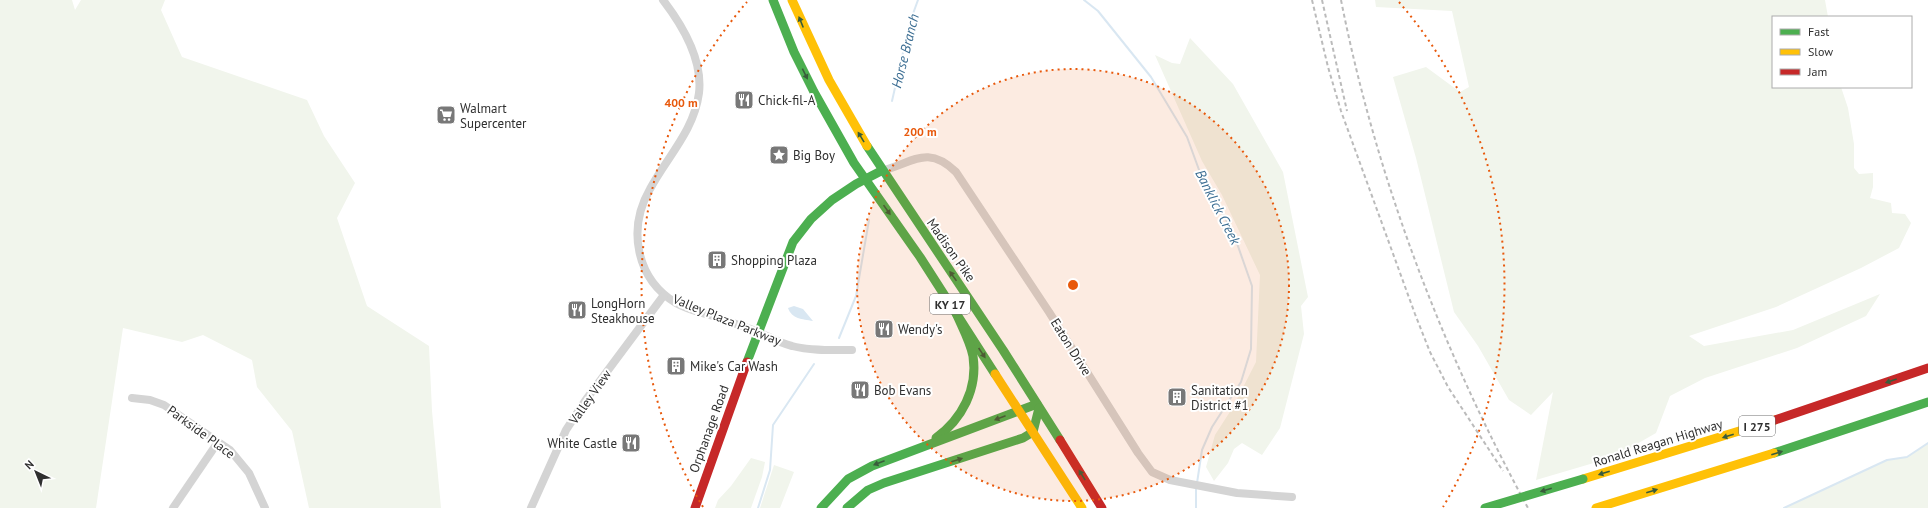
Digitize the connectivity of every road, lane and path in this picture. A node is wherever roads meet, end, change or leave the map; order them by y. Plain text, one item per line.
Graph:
1 (663, 0) edge
2 (773, 0) edge
3 (792, 0) edge
4 (881, 170) junction
5 (865, 178) junction
6 (664, 294) junction
7 (956, 313) junction
8 (757, 332) junction
9 (852, 350) dead end
10 (1928, 368) edge
11 (132, 398) dead end
12 (1928, 402) edge
13 (1038, 406) junction
14 (1020, 410) junction
15 (1033, 432) junction
16 (218, 442) junction
17 (924, 446) junction
18 (1292, 497) dead end
19 (1599, 507) edge
20 (173, 508) edge
21 (265, 508) edge
22 (531, 508) edge
23 (695, 508) edge
24 (820, 508) edge
25 (847, 508) edge
26 (1082, 508) edge
27 (1102, 508) edge
28 (1485, 508) edge

1 - 6 street, Valley Plaza Parkway
2 -> 5 main road, KY 17
4 -> 3 main road, Madison Pike / KY 17
4 - 5 main road, Orphanage Road
13 -> 4 main road, Madison Pike / KY 17
4 - 18 street, Eaton Drive
5 -> 7 main road, KY 17
5 - 8 main road, Orphanage Road
6 - 8 street, Valley Plaza Parkway
6 - 22 street, Valley View
7 -> 14 main road, KY 17
7 - 17 main road
8 - 9 street, Valley Plaza Parkway
8 - 23 main road, Orphanage Road
10 -> 28 main road, Ronald Reagan Highway / I 275, bridge
11 - 16 street, Parkside Place
19 -> 12 main road, I 275
13 - 14 main road
13 - 15 main road
27 -> 13 main road, Madison Pike / KY 17
14 - 15 main road, KY 17
14 -> 17 main road
25 -> 15 main road
15 - 26 main road, KY 17
16 - 20 street
16 - 21 street, Parkside Place
17 -> 24 main road

